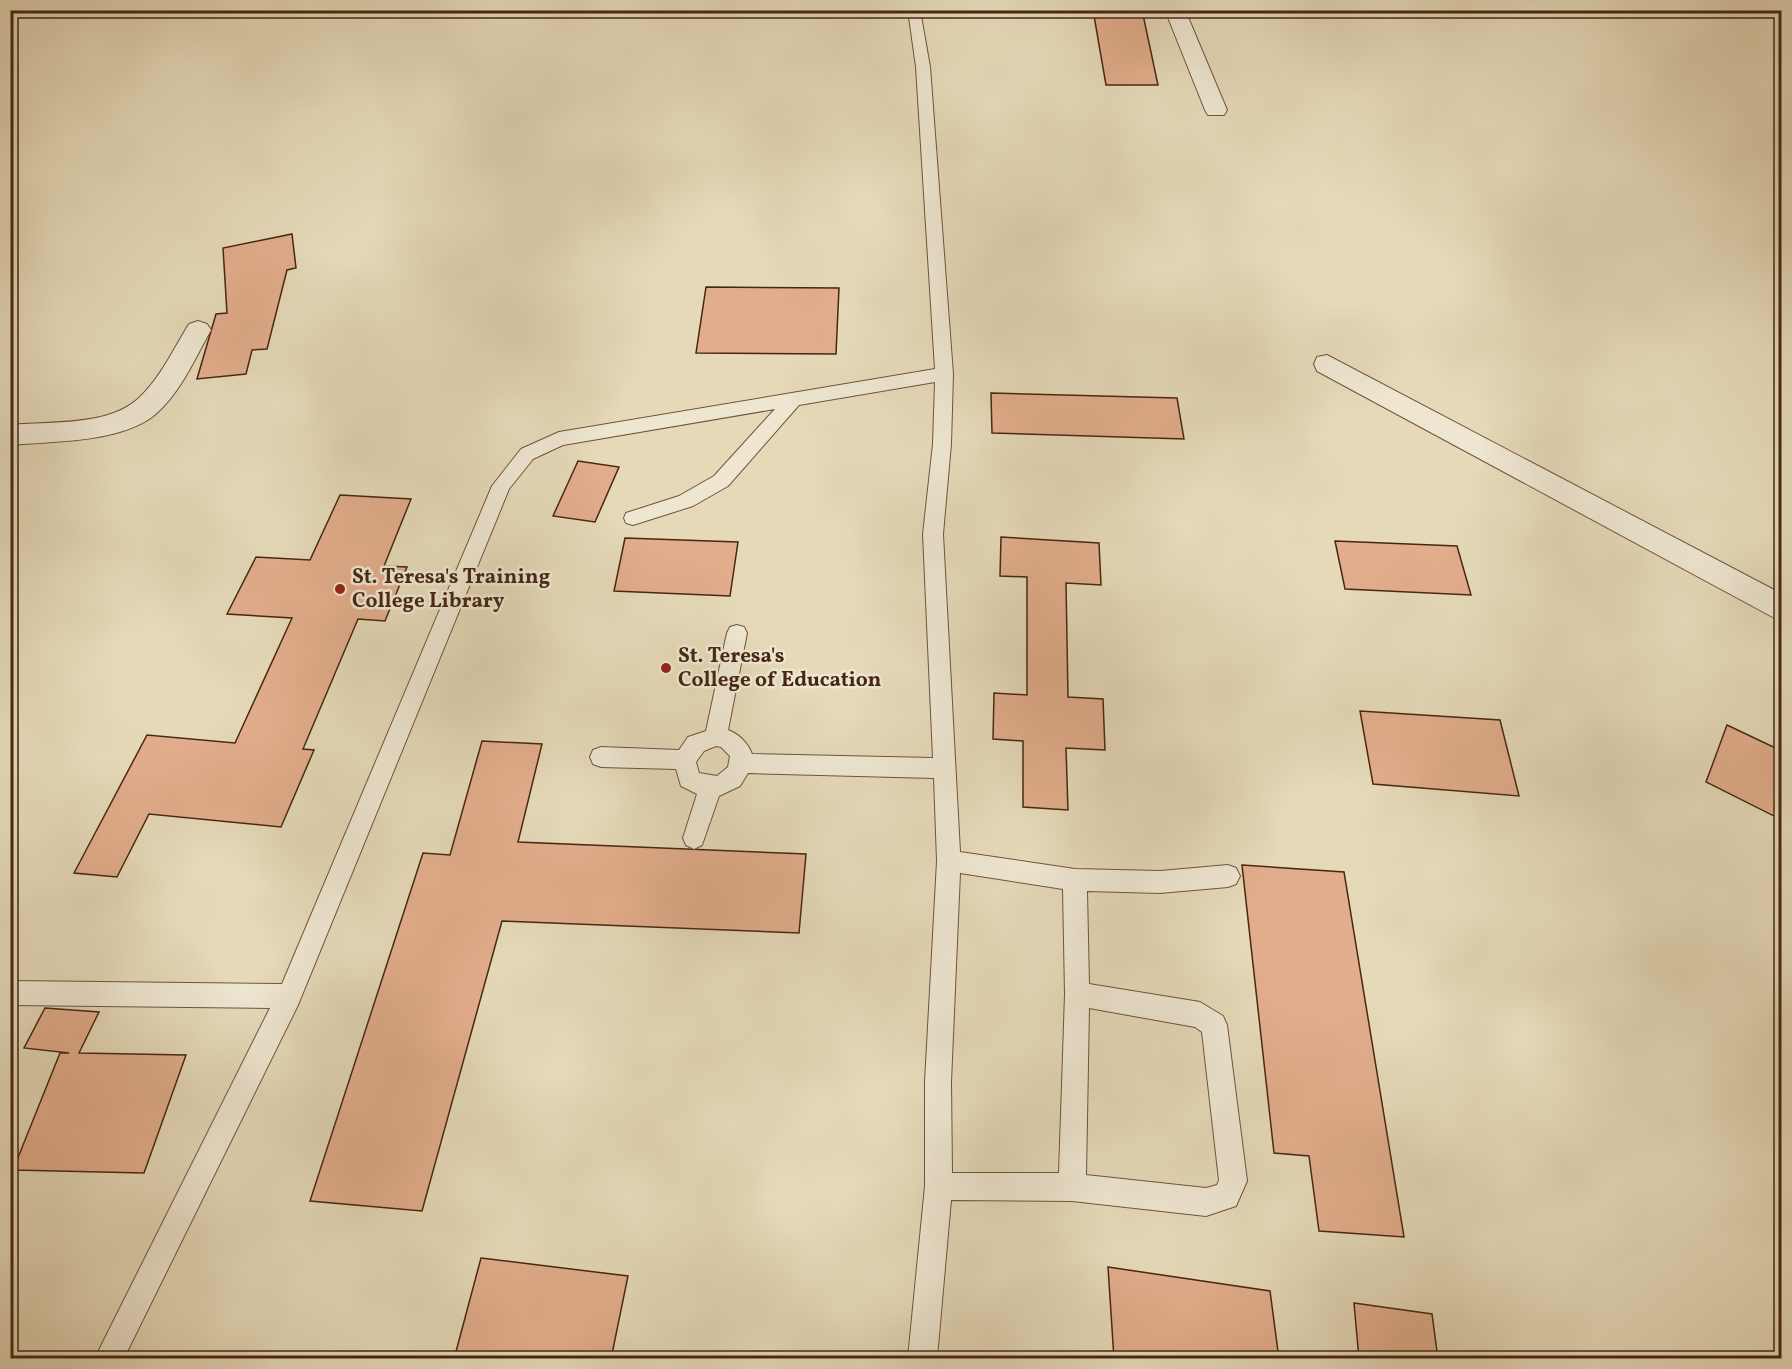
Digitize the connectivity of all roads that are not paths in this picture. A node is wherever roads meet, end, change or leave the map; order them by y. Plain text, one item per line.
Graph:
1 (914, 10) edge
2 (1175, 10) edge
3 (1216, 110) dead end
4 (198, 330) dead end
5 (1327, 364) dead end
6 (945, 374) junction
7 (796, 397) junction
8 (10, 435) edge
9 (633, 518) dead end
10 (1782, 609) edge
11 (737, 633) dead end
12 (716, 737) junction
13 (602, 757) dead end
14 (685, 760) junction
15 (742, 763) junction
16 (943, 768) junction
17 (710, 788) junction
18 (694, 838) dead end
19 (949, 861) junction
20 (1228, 876) dead end
21 (1075, 880) junction
22 (10, 993) edge
23 (1077, 994) junction
24 (289, 996) junction
25 (939, 1186) junction
26 (1072, 1187) junction
27 (110, 1359) edge
28 (922, 1359) edge

1 - 6 lane
2 - 3 street
4 - 8 street
5 - 10 street
6 - 7 lane
6 - 16 lane
7 - 9 lane
7 - 24 lane
11 - 12 lane
12 - 14 lane
12 - 15 lane
13 - 14 lane
14 - 17 lane
15 - 16 lane
15 - 17 lane
16 - 19 lane
17 - 18 lane
19 - 21 lane
19 - 25 lane
20 - 21 lane
21 - 23 lane
22 - 24 lane
23 - 26 lane
23 - 26 lane
24 - 27 lane
25 - 26 lane
25 - 28 lane

